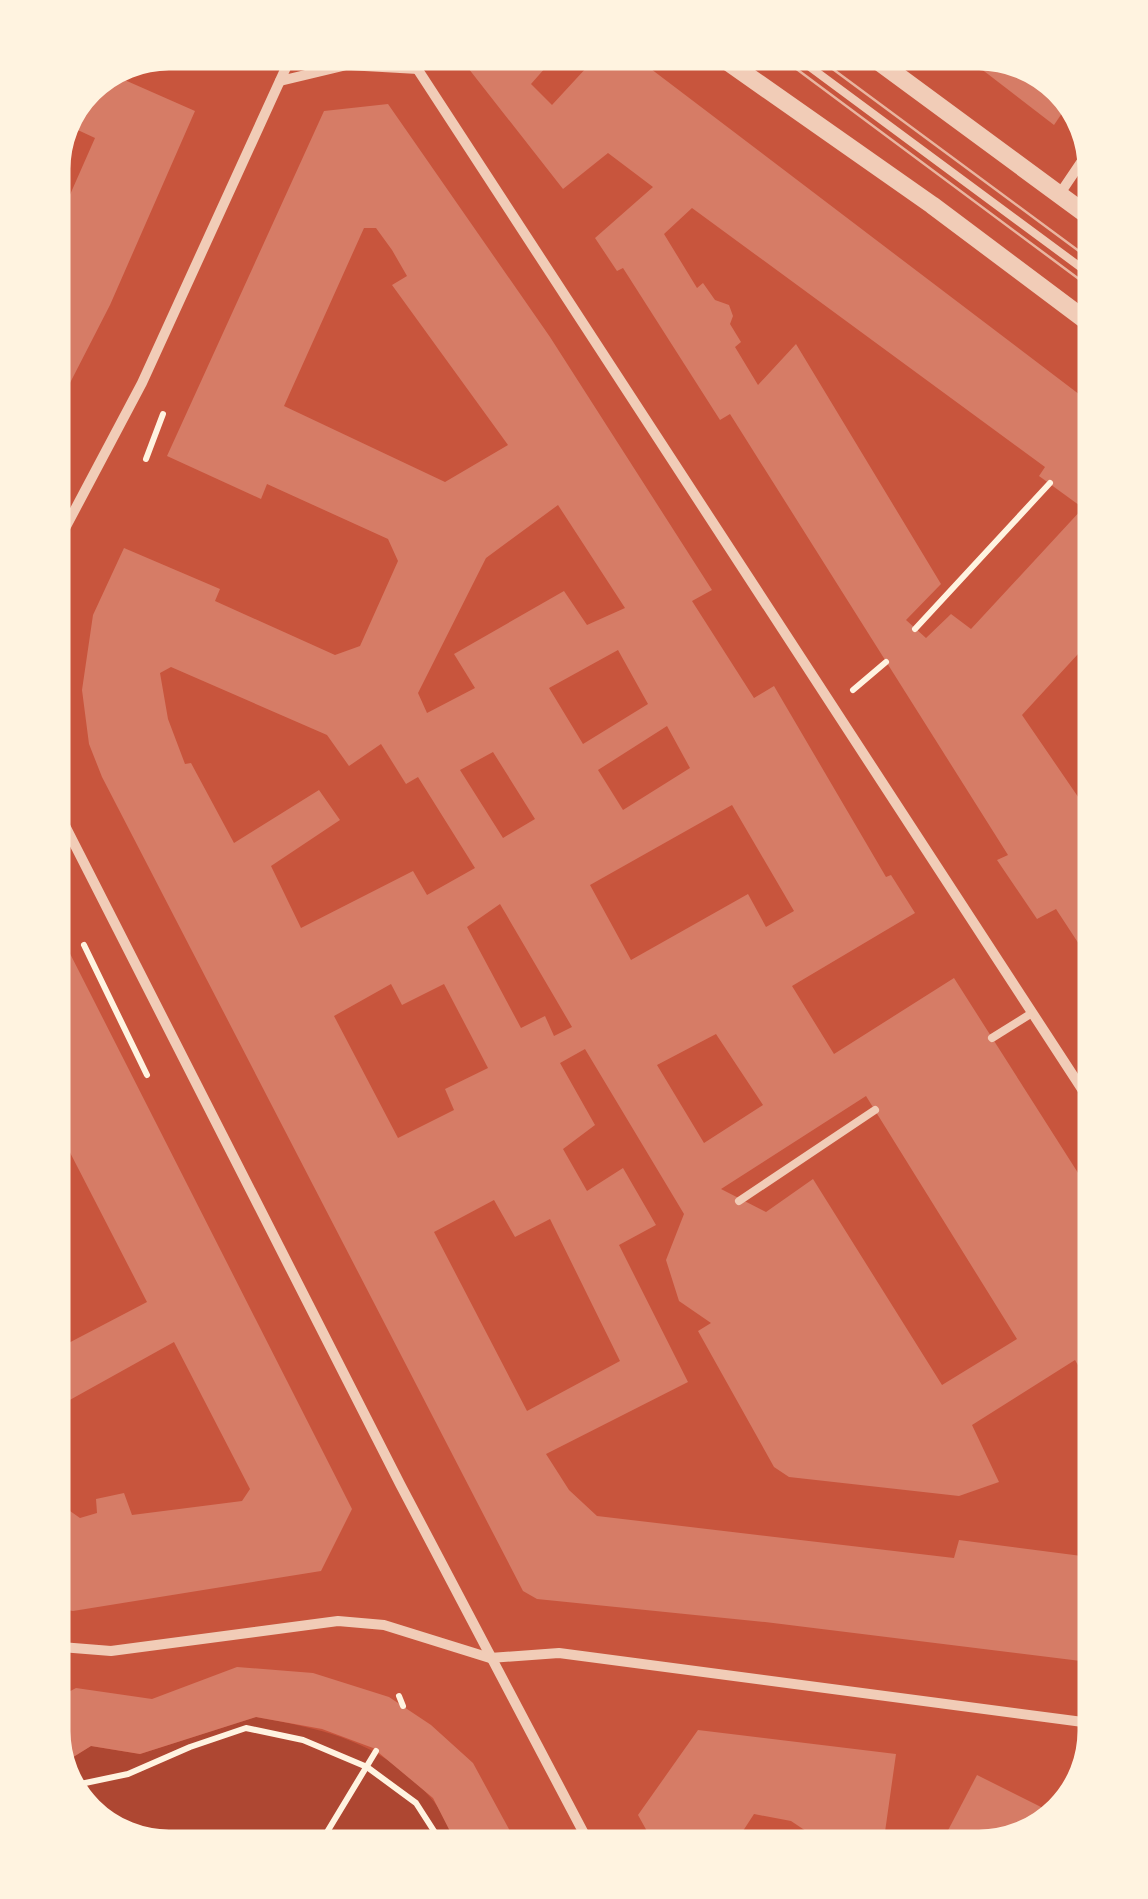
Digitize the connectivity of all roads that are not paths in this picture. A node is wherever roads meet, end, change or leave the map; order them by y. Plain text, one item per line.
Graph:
1 (286, 68) edge
2 (334, 68) edge
3 (400, 68) edge
4 (737, 68) edge
5 (811, 68) edge
6 (888, 68) edge
7 (418, 69) joint
8 (280, 80) junction
9 (1080, 165) edge
10 (1059, 194) junction
11 (1080, 210) edge
12 (1080, 267) edge
13 (1080, 316) edge
14 (68, 522) edge
15 (68, 831) edge
16 (1032, 1014) junction
17 (992, 1038) dead end
18 (1080, 1086) edge
19 (875, 1110) dead end
20 (739, 1200) dead end
21 (68, 1649) edge
22 (490, 1658) junction
23 (1080, 1722) edge
24 (583, 1832) edge

1 - 8 street
2 - 8 street
3 - 7 street
4 - 13 street
5 - 12 lane
6 - 10 street
7 - 16 street
8 - 14 street
9 - 10 street
10 - 11 street
15 - 22 street
16 - 17 lane
16 - 18 street
19 - 20 lane
21 - 22 street
22 - 23 street
22 - 24 street

